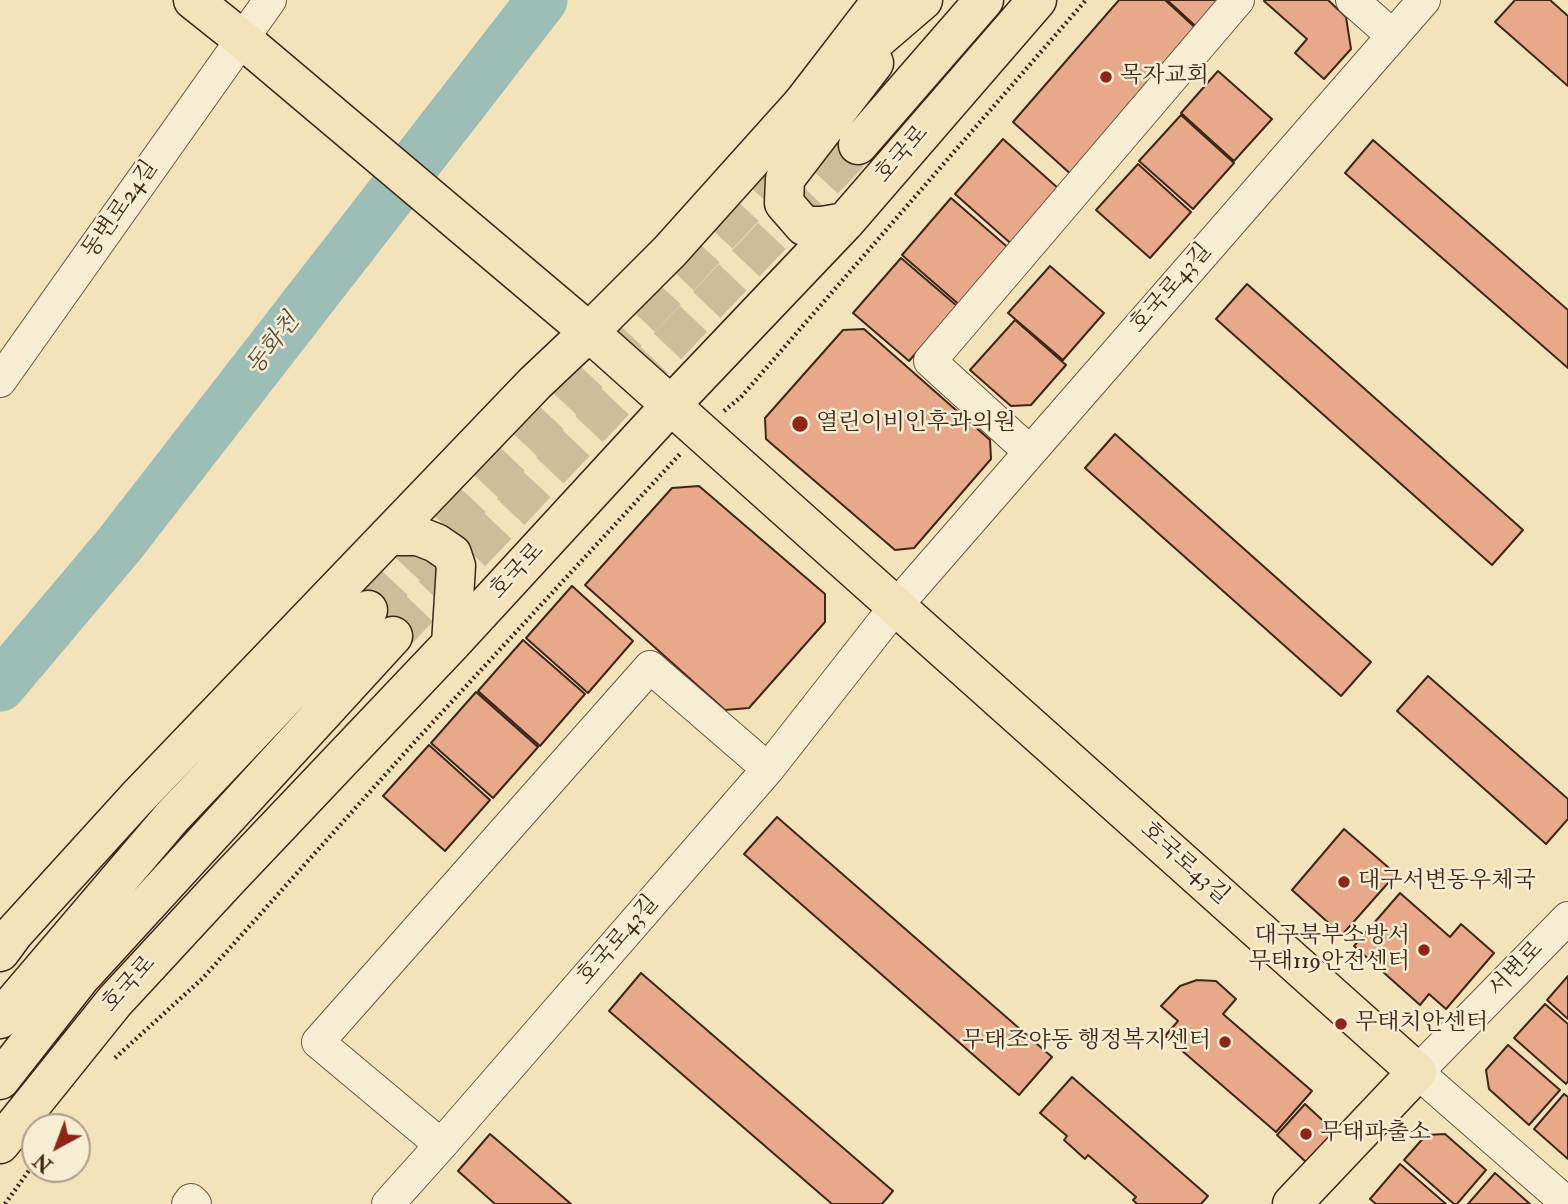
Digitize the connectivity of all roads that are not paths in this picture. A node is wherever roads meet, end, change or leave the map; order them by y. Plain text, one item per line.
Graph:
1 (194, 0) edge
2 (270, 0) edge
3 (984, 0) edge
4 (1037, 0) edge
5 (1238, 0) edge
6 (1352, 0) edge
7 (1424, 0) edge
8 (923, 1) edge
9 (876, 5) edge
10 (1393, 36) junction
11 (242, 39) junction
12 (802, 104) junction
13 (858, 145) tunnel mouth
14 (845, 222) junction
15 (589, 332) junction
16 (0, 381) edge
17 (670, 406) junction
18 (1030, 452) junction
19 (388, 536) junction
20 (895, 606) junction
21 (451, 644) junction
22 (768, 769) junction
23 (1568, 918) edge
24 (0, 952) edge
25 (0, 1019) edge
26 (1417, 1073) junction
27 (0, 1080) edge
28 (0, 1144) edge
29 (441, 1145) junction
30 (188, 1204) edge
31 (195, 1204) edge
32 (388, 1204) edge
33 (1292, 1204) edge
34 (1568, 1204) edge

1 - 11 main road, 호국로43길
2 - 11 street, 동변로24길
3 - 13 main road, 호국로
4 - 14 main road, 호국로
5 - 18 street
6 - 10 street
7 - 10 street, 호국로43길
8 - 12 main road
8 - 14 main road
9 - 12 main road
10 - 18 street, 호국로43길
11 - 15 main road, 호국로43길
11 - 16 street, 동변로24길
12 - 15 main road
14 - 17 main road, 호국로
15 - 17 main road, 호국로43길
15 - 19 main road
17 - 20 main road, 호국로43길
17 - 21 main road, 호국로
18 - 20 street, 호국로43길
19 - 21 main road
19 - 24 main road
20 - 22 street, 호국로43길
20 - 26 main road, 호국로43길
21 - 28 main road, 호국로
22 - 29 street, 호국로43길
22 - 29 street
23 - 26 street, 서변로
25 - 27 main road, 호국로
26 - 33 main road, 서변로
26 - 34 street, 호국로43길
29 - 32 street, 호국로43길
30 - 31 street

